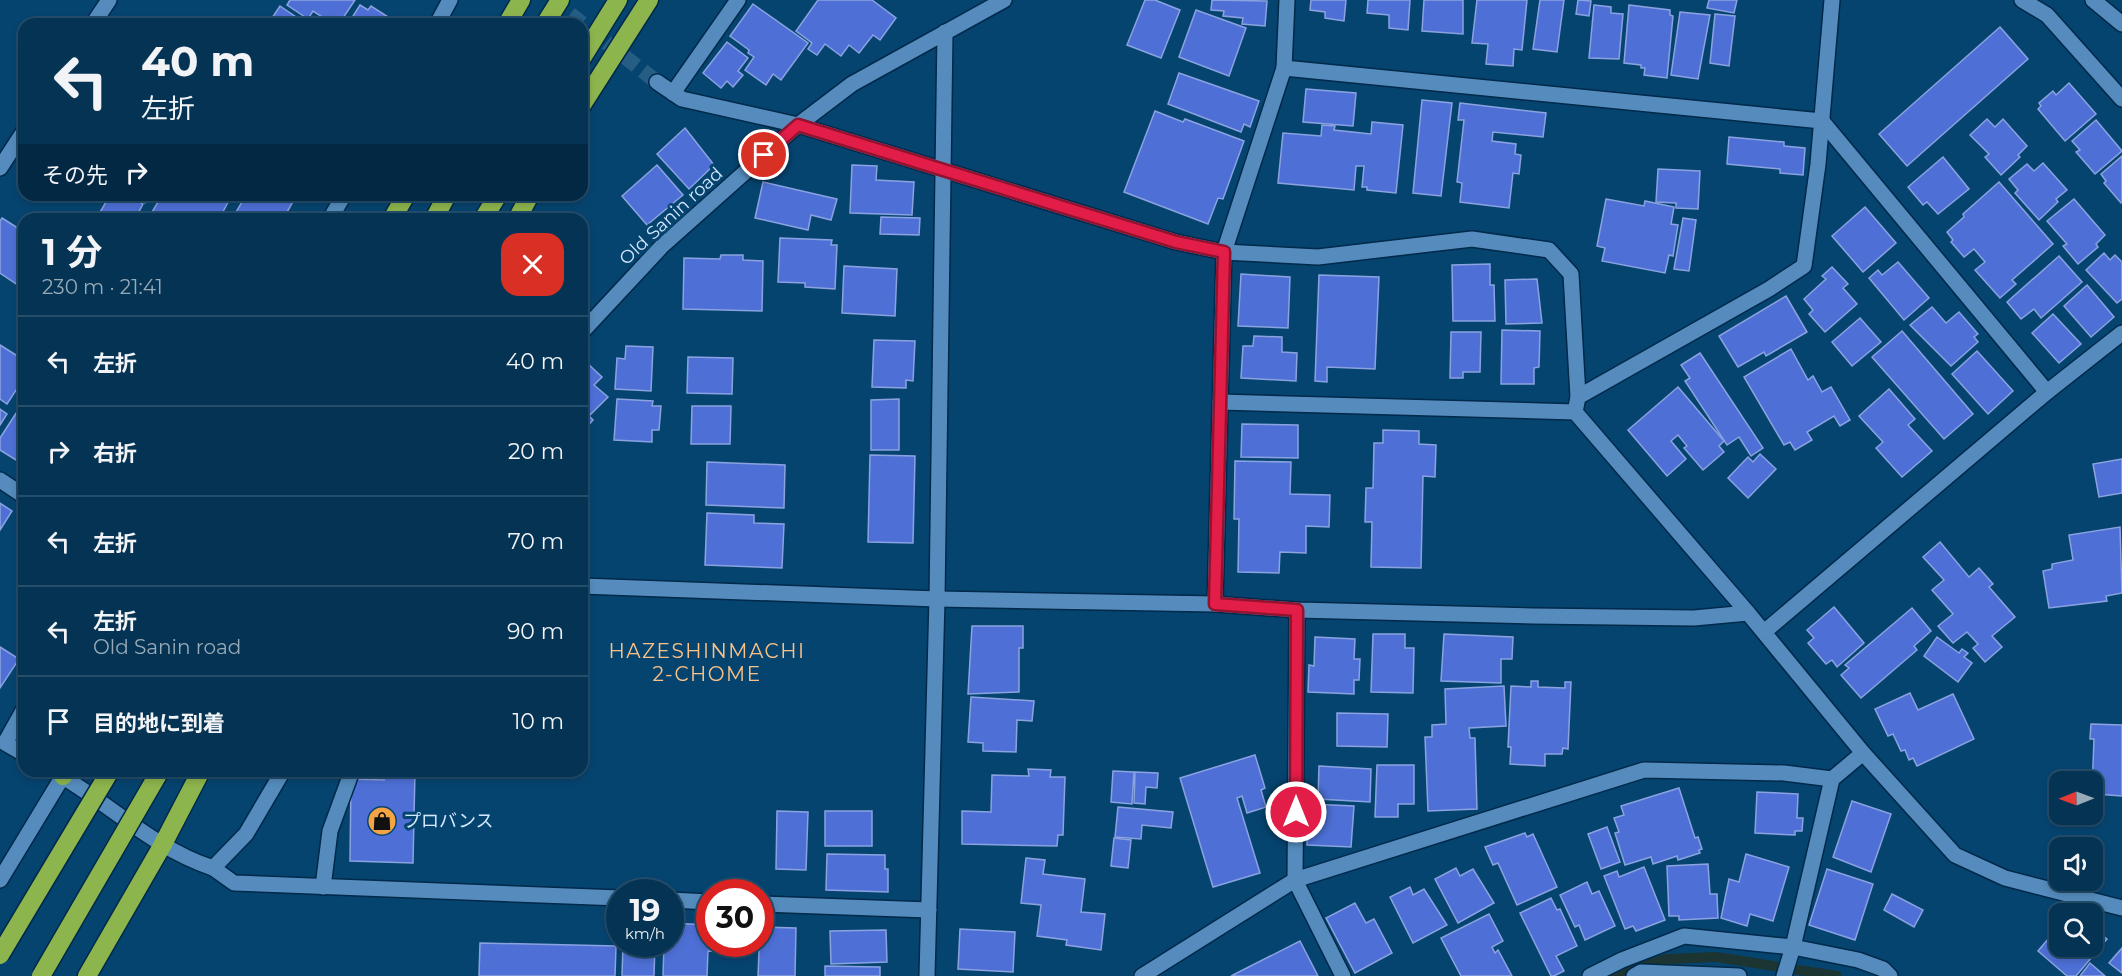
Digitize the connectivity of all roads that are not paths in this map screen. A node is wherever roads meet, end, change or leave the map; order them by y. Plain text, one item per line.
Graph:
1 (109, 0) edge
2 (450, 0) edge
3 (521, 0) edge
4 (560, 0) edge
5 (618, 0) edge
6 (649, 0) edge
7 (738, 0) edge
8 (1004, 0) edge
9 (1287, 0) edge
10 (1832, 0) edge
11 (2022, 0) edge
12 (2093, 0) edge
13 (97, 18) edge
14 (440, 18) edge
15 (510, 18) edge
16 (549, 18) edge
17 (2122, 24) edge
18 (945, 32) junction
19 (588, 48) edge
20 (1284, 68) junction
21 (657, 82) tunnel mouth
22 (673, 93) junction
23 (588, 96) edge
24 (2122, 99) edge
25 (1822, 121) junction
26 (798, 125) junction
27 (18, 140) edge
28 (0, 168) edge
29 (943, 170) junction
30 (1224, 252) junction
31 (588, 326) edge
32 (2122, 333) edge
33 (2048, 392) junction
34 (1220, 402) junction
35 (1576, 404) junction
36 (0, 480) edge
37 (18, 492) edge
38 (588, 586) edge
39 (937, 600) junction
40 (1215, 604) junction
41 (1297, 610) junction
42 (1748, 613) junction
43 (1764, 632) junction
44 (18, 719) edge
45 (18, 751) edge
46 (1863, 753) junction
47 (58, 777) edge
48 (66, 777) edge
49 (107, 777) edge
50 (157, 777) edge
51 (198, 777) edge
52 (279, 777) edge
53 (350, 777) edge
54 (1832, 779) junction
55 (162, 846) junction
56 (213, 868) junction
57 (0, 879) edge
58 (1295, 880) junction
59 (323, 887) junction
60 (606, 897) edge
61 (774, 904) edge
62 (2122, 908) edge
63 (928, 910) junction
64 (1793, 947) junction
65 (0, 956) edge
66 (41, 976) edge
67 (87, 976) edge
68 (927, 976) edge
69 (1142, 976) edge
70 (1343, 976) edge
71 (1590, 976) edge
72 (1634, 976) edge
73 (1739, 976) edge
74 (1784, 976) edge
75 (1890, 976) edge

1 - 13 street
2 - 14 street
3 - 15 highway
4 - 16 highway
5 - 19 highway
6 - 23 highway
7 - 22 street
8 - 18 street, Old Sanin road
9 - 20 street
10 - 25 street
11 - 24 street
12 - 17 street
18 - 26 street, Old Sanin road
18 - 29 street
20 - 25 street
20 - 30 street
21 - 22 street
22 - 26 street
25 - 33 street
25 - 35 street
26 - 29 street
26 - 31 street, Old Sanin road
27 - 28 street
29 - 30 street
29 - 39 street
30 - 34 street
30 - 35 street
32 - 33 street
33 - 43 street
34 - 35 street
34 - 40 street
35 - 42 street
36 - 37 street
38 - 39 street
39 - 40 street
39 - 63 street
40 - 41 street
41 - 42 street
41 - 58 street
42 - 43 street
43 - 46 street
44 - 45 street
46 - 54 street
46 - 62 street
47 - 57 street
48 - 55 street
49 - 65 highway, bridge
50 - 66 highway, bridge
51 - 55 highway
52 - 56 street
53 - 59 street
54 - 58 street
54 - 64 street
55 - 56 street
55 - 67 highway
56 - 59 street
58 - 69 street
58 - 70 street
59 - 60 street
61 - 63 street
63 - 68 street
64 - 71 street
64 - 74 street
64 - 75 street
72 - 73 street

